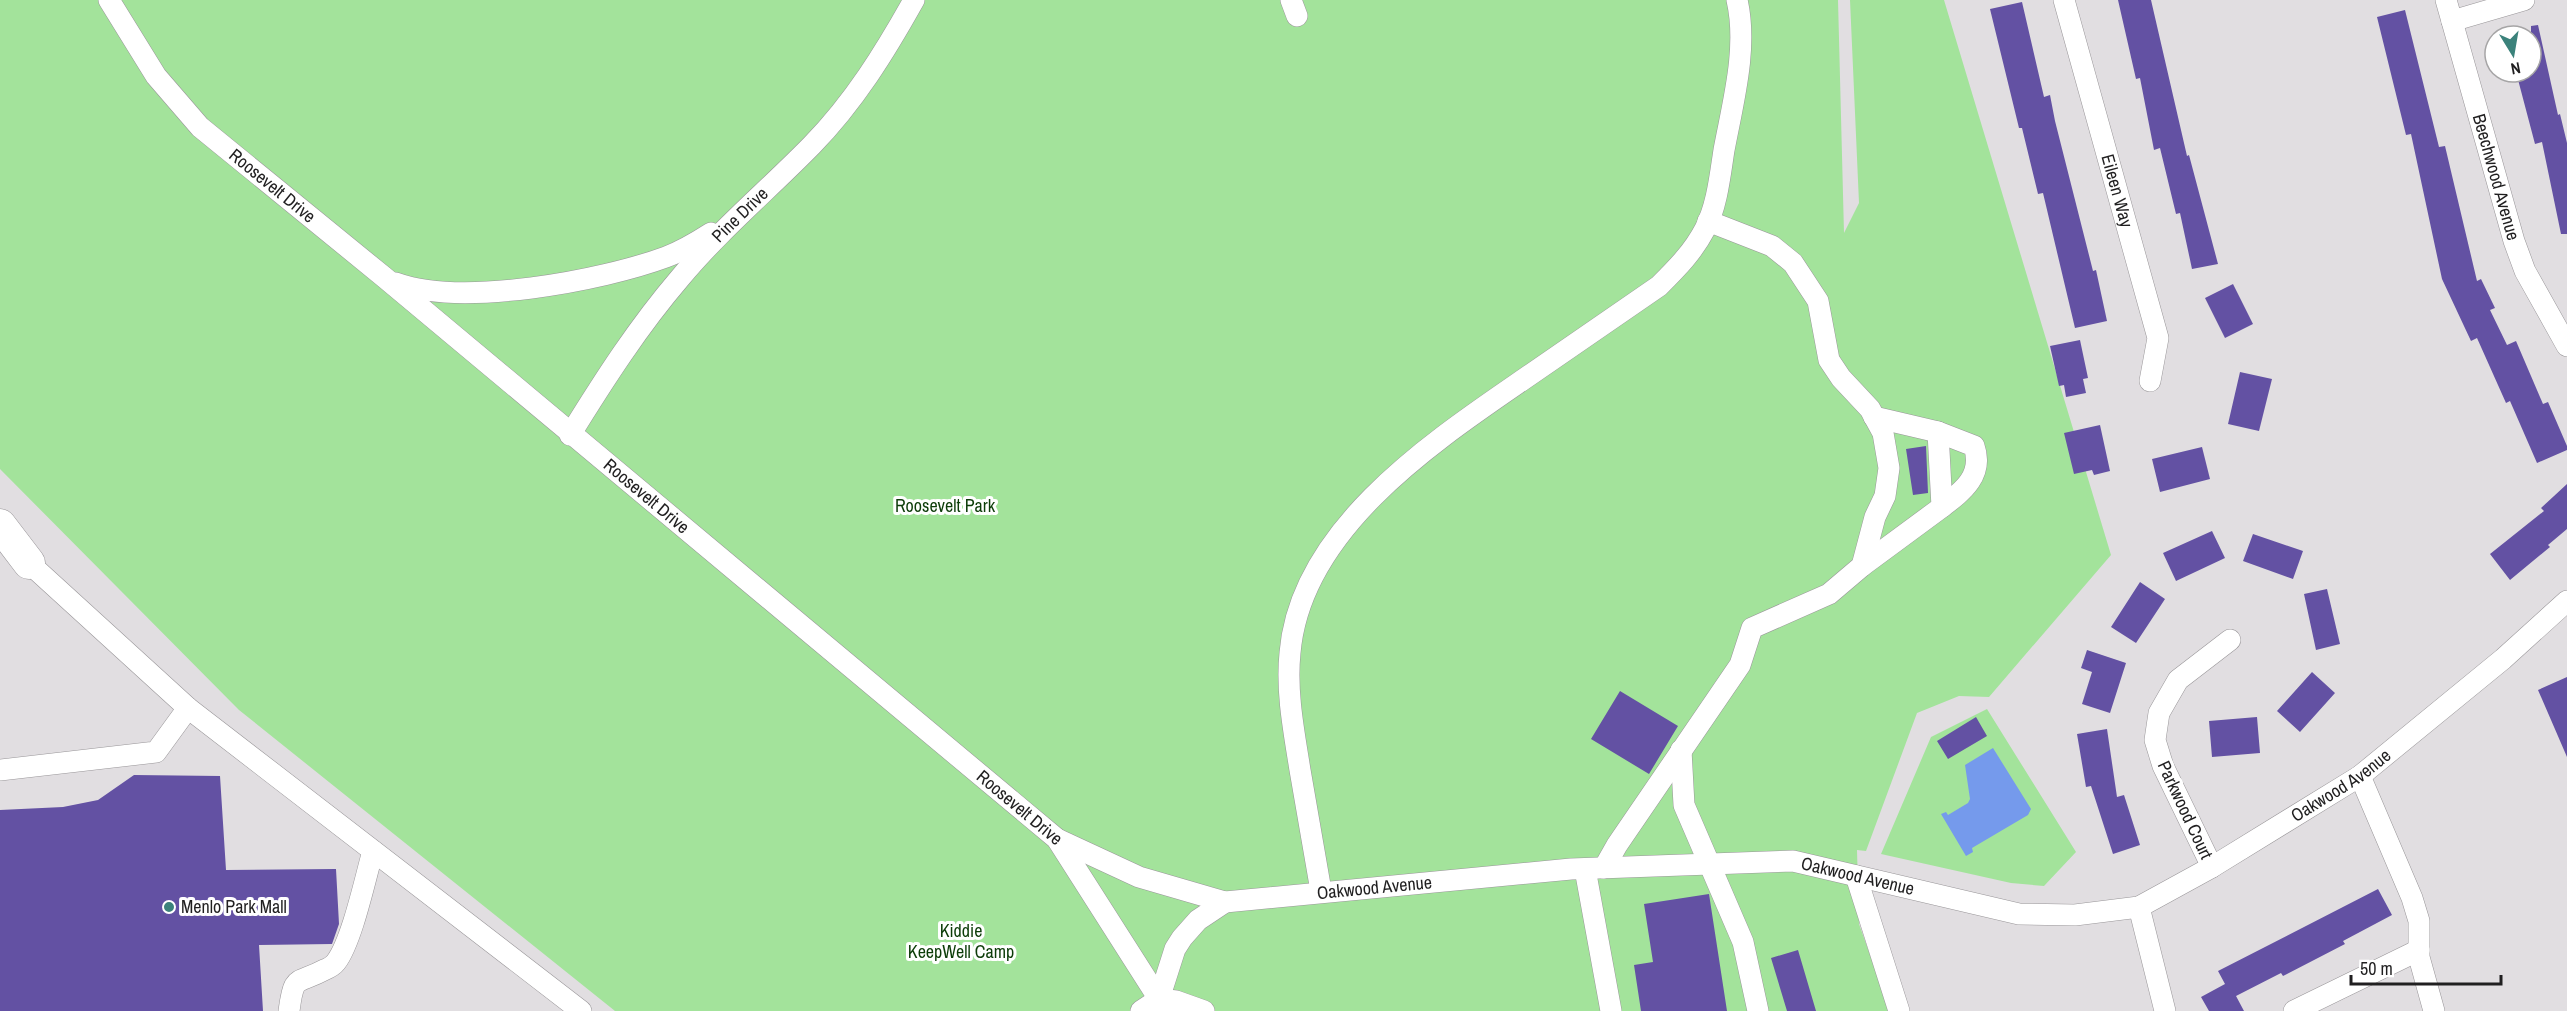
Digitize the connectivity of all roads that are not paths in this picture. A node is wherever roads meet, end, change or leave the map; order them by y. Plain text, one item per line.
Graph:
1 (109, 0) edge
2 (914, 0) edge
3 (1737, 0) edge
4 (2064, 0) edge
5 (2446, 0) edge
6 (2524, 0) edge
7 (2452, 21) junction
8 (739, 214) junction
9 (1708, 221) junction
10 (384, 277) junction
11 (2567, 346) edge
12 (2150, 381) dead end
13 (1874, 417) junction
14 (1938, 432) junction
15 (570, 435) junction
16 (1942, 507) junction
17 (0, 525) edge
18 (0, 536) edge
19 (29, 563) junction
20 (1862, 566) junction
21 (2566, 604) edge
22 (2230, 640) dead end
23 (188, 708) junction
24 (1681, 750) junction
25 (0, 770) edge
26 (2360, 776) junction
27 (1057, 839) junction
28 (373, 851) junction
29 (1709, 864) junction
30 (2212, 867) junction
31 (1594, 868) junction
32 (1856, 876) junction
33 (1321, 891) junction
34 (1225, 902) junction
35 (2139, 907) junction
36 (2419, 951) junction
37 (1161, 1005) edge
38 (289, 1011) edge
39 (581, 1011) edge
40 (1141, 1011) edge
41 (1204, 1011) edge
42 (1611, 1011) edge
43 (1758, 1011) edge
44 (1899, 1011) edge
45 (2165, 1011) edge
46 (2294, 1011) edge
47 (2434, 1011) edge

1 - 10 street, Roosevelt Drive
2 - 8 street, Pine Drive
3 - 9 street
4 - 12 street, Eileen Way
5 - 7 street, Beechwood Avenue
6 - 7 street
7 - 11 street, Beechwood Avenue
8 - 10 street
8 - 15 street, Pine Drive
9 - 13 street
9 - 33 street
10 - 15 street, Roosevelt Drive
13 - 14 street
13 - 20 street
14 - 16 street
14 - 16 street
15 - 27 street, Roosevelt Drive
16 - 20 street
17 - 19 highway
18 - 19 highway
19 - 23 street
20 - 24 street
21 - 26 street, Oakwood Avenue
22 - 30 street, Parkwood Court
23 - 25 street
23 - 28 street
24 - 29 street
24 - 31 street
26 - 30 street, Oakwood Avenue
26 - 36 street
27 - 34 street, Oakwood Avenue
27 - 37 street, Roosevelt Drive
28 - 38 street
28 - 39 street
29 - 31 street, Oakwood Avenue
29 - 32 street, Oakwood Avenue
29 - 43 street
30 - 35 street, Oakwood Avenue
31 - 33 street, Oakwood Avenue
31 - 42 street
32 - 35 street, Oakwood Avenue
32 - 44 street
33 - 34 street, Oakwood Avenue
34 - 37 street
35 - 45 street
36 - 46 street
36 - 47 street
37 - 40 street
37 - 41 street

